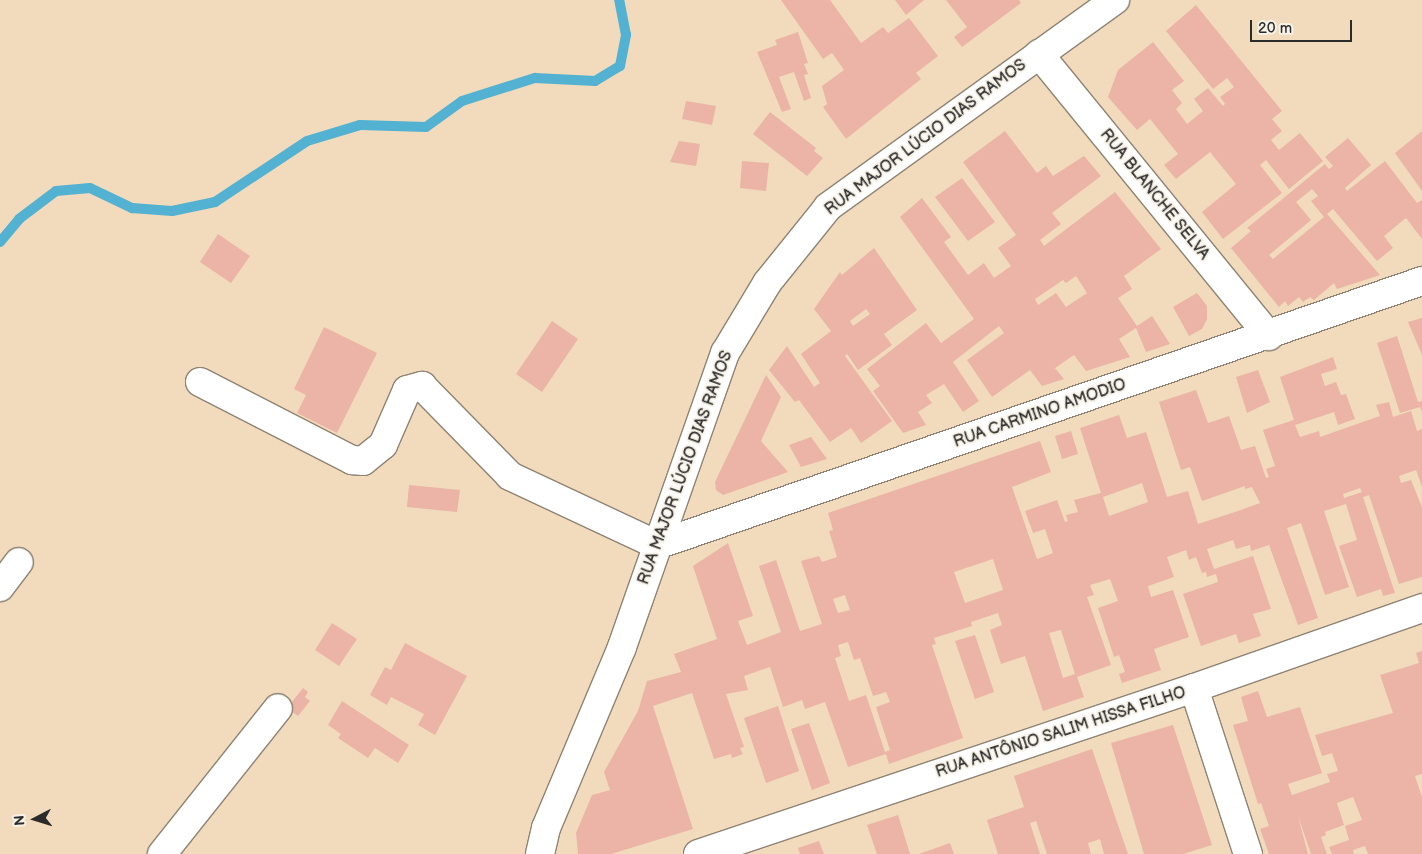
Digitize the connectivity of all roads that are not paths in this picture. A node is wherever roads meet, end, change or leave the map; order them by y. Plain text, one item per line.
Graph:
1 (1115, 0) edge
2 (1039, 54) junction
3 (1422, 281) edge
4 (1268, 336) junction
5 (200, 382) dead end
6 (657, 545) junction
7 (19, 562) dead end
8 (0, 587) edge
9 (1422, 608) edge
10 (1194, 688) junction
11 (278, 708) dead end
12 (162, 854) edge
13 (540, 854) edge
14 (698, 854) edge
15 (1248, 854) edge

1 - 2 street, RUA MAJOR LÚCIO DIAS RAMOS
2 - 4 street, RUA BLANCHE SELVA
2 - 6 street, RUA MAJOR LÚCIO DIAS RAMOS
3 - 4 street, RUA CARMINO AMODIO
4 - 6 street, RUA CARMINO AMODIO
5 - 6 street
6 - 13 street, RUA MAJOR LÚCIO DIAS RAMOS
7 - 8 street
9 - 10 street, RUA ANTÔNIO SALIM HISSA FILHO
10 - 14 street, RUA ANTÔNIO SALIM HISSA FILHO
10 - 15 street
11 - 12 street

